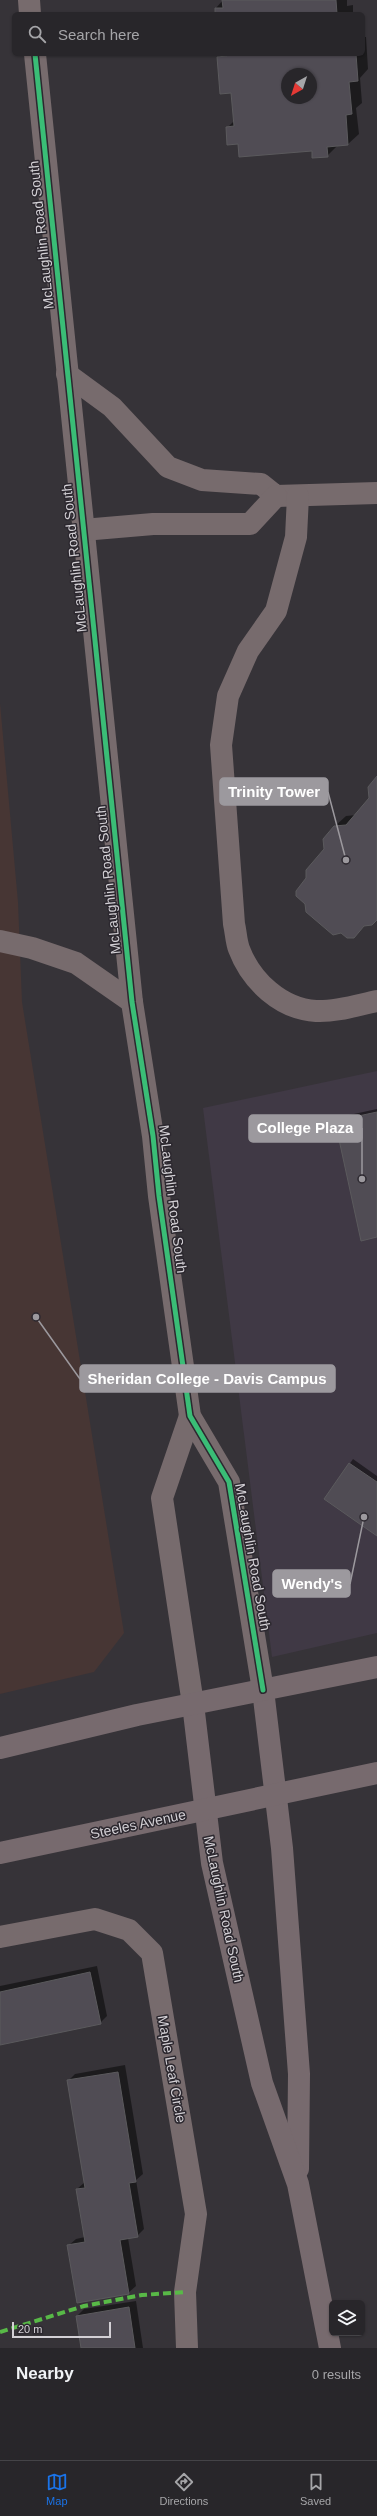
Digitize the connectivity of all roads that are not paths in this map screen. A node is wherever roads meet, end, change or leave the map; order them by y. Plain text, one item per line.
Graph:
1 (29, 0) edge
2 (30, 12) edge
3 (35, 56) edge
4 (67, 374) junction
5 (377, 493) edge
6 (276, 496) junction
7 (298, 496) junction
8 (83, 530) junction
9 (0, 941) edge
10 (377, 1001) edge
11 (132, 1002) junction
12 (190, 1416) junction
13 (377, 1667) edge
14 (263, 1690) junction
15 (193, 1704) junction
16 (0, 1748) edge
17 (377, 1773) edge
18 (275, 1795) junction
19 (205, 1810) junction
20 (0, 1853) edge
21 (0, 1937) edge
22 (298, 2184) junction
23 (187, 2348) edge
24 (330, 2348) edge

1 - 2 street
3 - 4 street, McLaughlin Road South
4 - 6 street
4 - 8 street, McLaughlin Road South
5 - 7 street
6 - 7 street
6 - 8 street
7 - 10 street
8 - 11 street, McLaughlin Road South
9 - 11 street
11 - 12 street, McLaughlin Road South
12 - 14 street, McLaughlin Road South
12 - 15 street, McLaughlin Road South
13 - 14 main road
14 - 15 main road
14 - 18 main road, McLaughlin Road South
15 - 16 main road
15 - 19 main road, McLaughlin Road South
17 - 18 main road, Steeles Avenue
18 - 19 main road, Steeles Avenue
18 - 22 main road, McLaughlin Road South
19 - 20 main road, Steeles Avenue
19 - 22 main road, McLaughlin Road South
21 - 23 street, Maple Leaf Circle
22 - 24 main road, McLaughlin Road South

